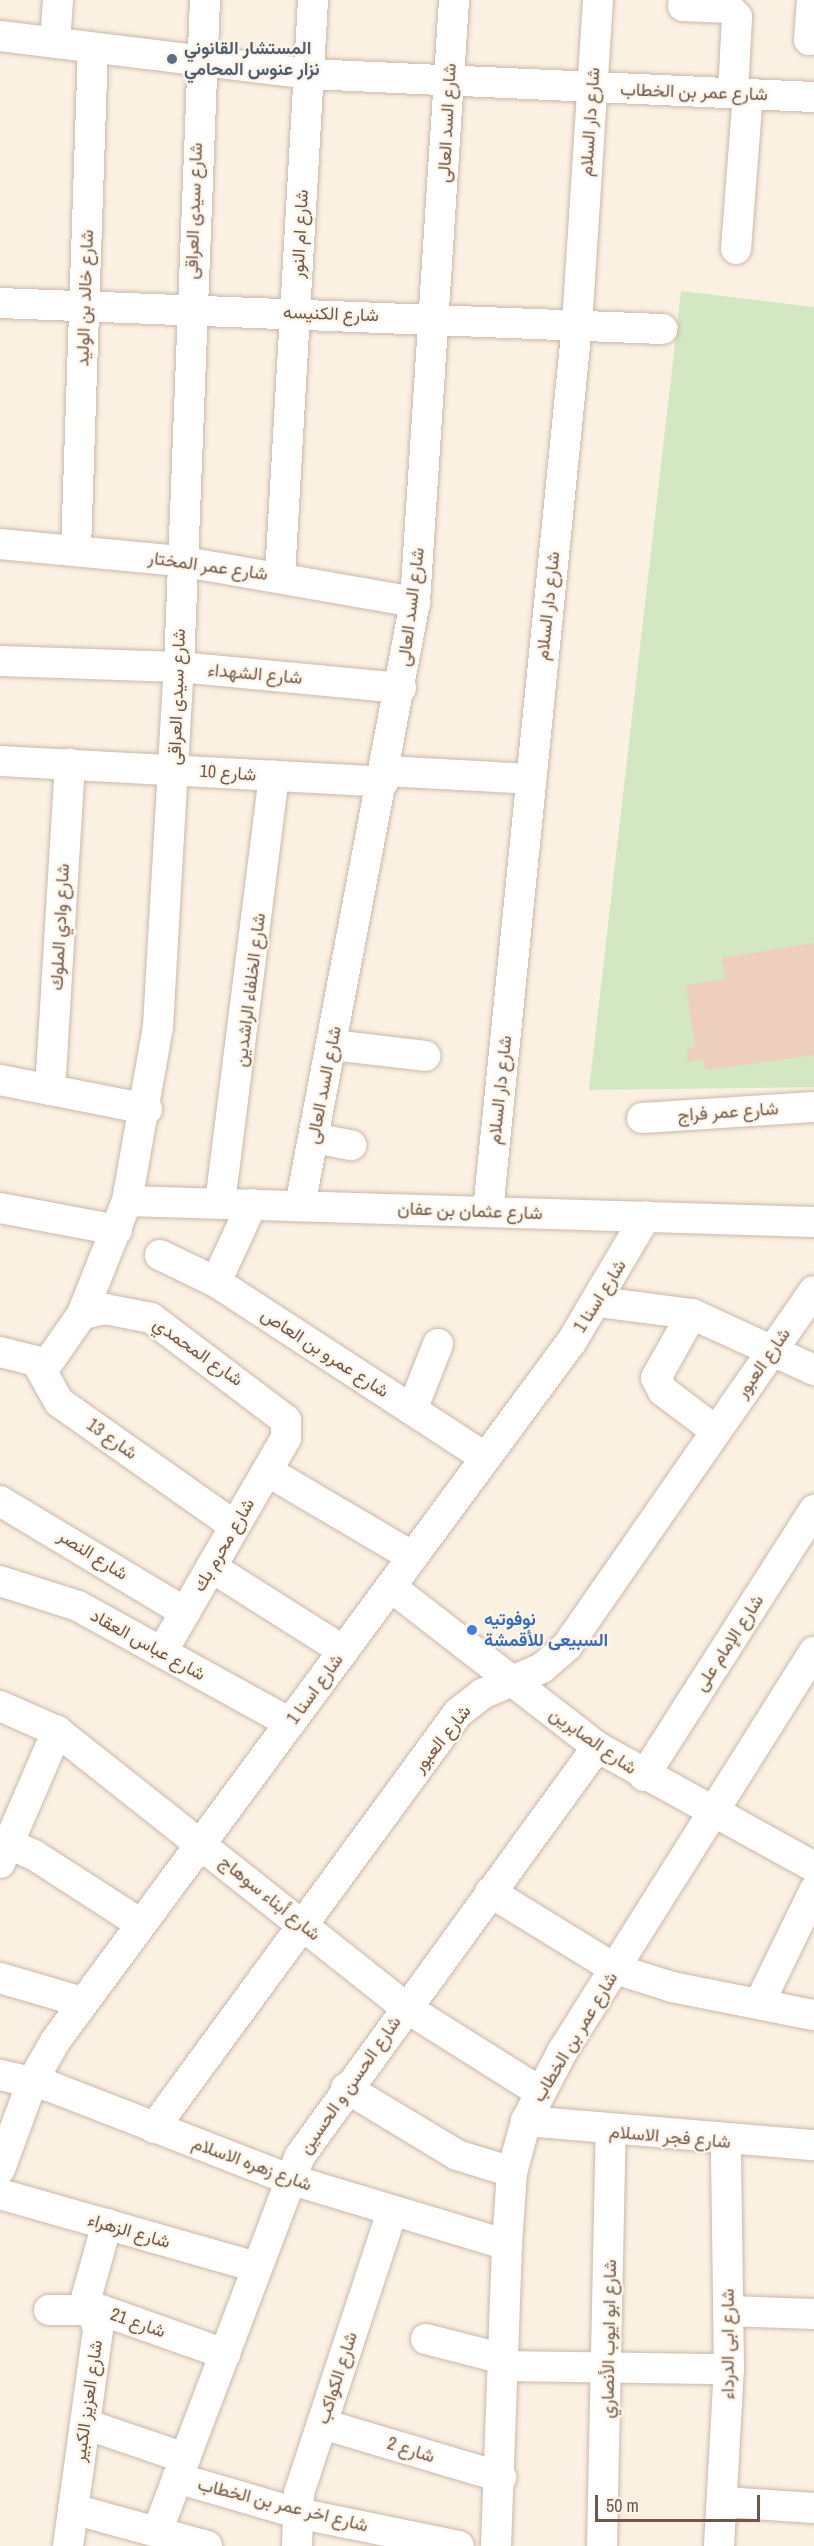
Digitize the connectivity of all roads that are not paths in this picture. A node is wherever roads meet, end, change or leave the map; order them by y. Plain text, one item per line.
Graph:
1 (58, 0) edge
2 (205, 0) edge
3 (314, 0) edge
4 (454, 0) edge
5 (598, 0) edge
6 (812, 0) edge
7 (683, 6) dead end
8 (0, 36) edge
9 (809, 40) dead end
10 (55, 43) junction
11 (93, 48) junction
12 (200, 61) junction
13 (309, 74) junction
14 (449, 82) junction
15 (592, 88) junction
16 (741, 93) junction
17 (814, 97) edge
18 (736, 249) dead end
19 (0, 303) edge
20 (84, 305) junction
21 (190, 309) junction
22 (296, 313) junction
23 (435, 318) junction
24 (577, 325) junction
25 (662, 329) dead end
26 (0, 544) edge
27 (76, 549) junction
28 (180, 561) junction
29 (280, 576) junction
30 (415, 602) junction
31 (0, 661) edge
32 (179, 667) junction
33 (401, 688) junction
34 (0, 761) edge
35 (70, 764) junction
36 (174, 769) junction
37 (274, 776) junction
38 (384, 776) junction
39 (531, 779) junction
40 (332, 1045) junction
41 (425, 1056) dead end
42 (0, 1080) edge
43 (50, 1090) junction
44 (814, 1107) edge
45 (147, 1109) junction
46 (642, 1118) dead end
47 (314, 1138) junction
48 (351, 1145) dead end
49 (127, 1201) junction
50 (220, 1203) junction
51 (252, 1204) junction
52 (300, 1206) junction
53 (0, 1208) edge
54 (488, 1211) junction
55 (646, 1216) junction
56 (814, 1222) edge
57 (117, 1230) junction
58 (160, 1255) dead end
59 (216, 1282) junction
60 (814, 1290) edge
61 (599, 1302) junction
62 (82, 1314) junction
63 (692, 1314) junction
64 (438, 1344) dead end
65 (773, 1348) junction
66 (0, 1352) edge
67 (43, 1370) junction
68 (814, 1370) edge
69 (412, 1410) junction
70 (716, 1431) junction
71 (286, 1438) joint
72 (486, 1458) junction
73 (267, 1471) junction
74 (0, 1501) edge
75 (814, 1510) edge
76 (235, 1526) junction
77 (413, 1557) junction
78 (211, 1567) junction
79 (0, 1581) edge
80 (391, 1587) junction
81 (185, 1612) junction
82 (344, 1651) junction
83 (162, 1652) junction
84 (814, 1652) edge
85 (512, 1682) junction
86 (0, 1706) edge
87 (290, 1723) junction
88 (57, 1731) junction
89 (597, 1747) junction
90 (644, 1776) junction
91 (714, 1816) junction
92 (202, 1843) junction
93 (3, 1848) edge
94 (814, 1867) edge
95 (814, 1891) edge
96 (490, 1892) junction
97 (141, 1924) junction
98 (303, 1924) junction
99 (615, 1969) junction
100 (0, 1978) edge
101 (82, 2002) junction
102 (759, 2004) junction
103 (405, 2007) junction
104 (814, 2015) edge
105 (0, 2075) edge
106 (33, 2080) junction
107 (346, 2088) junction
108 (540, 2092) junction
109 (526, 2121) junction
110 (154, 2128) junction
111 (611, 2132) junction
112 (726, 2142) junction
113 (814, 2145) edge
114 (0, 2169) edge
115 (512, 2172) junction
116 (289, 2179) junction
117 (0, 2194) edge
118 (392, 2212) junction
119 (107, 2224) junction
120 (507, 2245) junction
121 (257, 2267) junction
122 (90, 2308) junction
123 (49, 2310) dead end
124 (728, 2311) junction
125 (814, 2314) edge
126 (426, 2339) dead end
127 (225, 2354) junction
128 (503, 2362) junction
129 (610, 2367) junction
130 (729, 2369) junction
131 (85, 2424) junction
132 (321, 2424) junction
133 (181, 2468) junction
134 (501, 2477) junction
135 (724, 2502) junction
136 (814, 2508) edge
137 (73, 2509) junction
138 (297, 2513) junction
139 (157, 2532) junction
140 (68, 2546) edge
141 (207, 2546) edge
142 (297, 2546) edge
143 (459, 2546) edge
144 (496, 2546) edge
145 (602, 2546) edge
146 (719, 2546) edge

1 - 10 street
2 - 12 street, شارع سيدى العراقى
3 - 13 street, شارع ام النور
4 - 14 street, شارع السد العالى
5 - 15 street, شارع دار السلام
6 - 9 street
7 - 16 street
8 - 10 street, شارع عمر بن الخطاب
10 - 11 street, شارع عمر بن الخطاب
11 - 12 street, شارع عمر بن الخطاب
11 - 20 street, شارع خالد بن الوليد
12 - 13 street, شارع عمر بن الخطاب
12 - 21 street, شارع سيدى العراقى
13 - 14 street, شارع عمر بن الخطاب
13 - 22 street, شارع ام النور
14 - 15 street, شارع عمر بن الخطاب
14 - 23 street, شارع السد العالى
15 - 16 street, شارع عمر بن الخطاب
15 - 24 street, شارع دار السلام
16 - 17 street, شارع عمر بن الخطاب
16 - 18 street
19 - 20 street, شارع الكنيسه
20 - 21 street, شارع الكنيسه
20 - 27 street, شارع خالد بن الوليد
21 - 22 street, شارع الكنيسه
21 - 28 street, شارع سيدى العراقى
22 - 23 street, شارع الكنيسه
22 - 29 street, شارع ام النور
23 - 24 street, شارع الكنيسه
23 - 30 street, شارع السد العالى
24 - 25 street, شارع الكنيسه
24 - 39 street, شارع دار السلام
26 - 27 street, شارع عمر المختار
27 - 28 street, شارع عمر المختار
28 - 29 street, شارع عمر المختار
28 - 32 street, شارع سيدى العراقى
29 - 30 street, شارع عمر المختار
30 - 33 street, شارع السد العالى
31 - 32 street, شارع الشهداء
32 - 33 street, شارع الشهداء
32 - 36 street, شارع سيدى العراقى
33 - 38 street, شارع السد العالى
34 - 35 street, شارع 10
35 - 36 street, شارع 10
35 - 43 street, شارع وادي الملوك
36 - 37 street, شارع 10
36 - 45 street, شارع سيدى العراقى
37 - 38 street, شارع 10
37 - 50 street, شارع الخلفاء الراشدين
38 - 39 street, شارع 10
38 - 40 street, شارع السد العالى
39 - 54 street, شارع دار السلام
40 - 41 street
40 - 47 street, شارع السد العالى
42 - 43 street
43 - 45 street
44 - 46 street, شارع عمر فراج
45 - 49 street, شارع سيدى العراقى
47 - 48 street
47 - 52 street, شارع السد العالى
49 - 50 street, شارع عثمان بن عفان
49 - 57 street, شارع سيدى العراقى
50 - 51 street, شارع عثمان بن عفان
51 - 52 street, شارع عثمان بن عفان
51 - 59 street
52 - 54 street, شارع عثمان بن عفان
53 - 57 street
54 - 55 street, شارع عثمان بن عفان
55 - 56 street, شارع عثمان بن عفان
55 - 61 street, شارع اسنا 1
57 - 62 street, شارع سيدى العراقى
58 - 59 street, شارع عمرو بن العاص
59 - 69 street, شارع عمرو بن العاص
60 - 65 street, شارع العبور
61 - 63 street
61 - 72 street, شارع اسنا 1
62 - 67 street, شارع سيدى العراقى
62 - 71 street, شارع المحمدي
63 - 65 street
63 - 70 street
64 - 69 street
65 - 68 street
65 - 70 street, شارع العبور
66 - 67 street
67 - 76 street, شارع 13
69 - 72 street, شارع عمرو بن العاص
70 - 85 street, شارع العبور
71 - 73 street, شارع محرم بك
72 - 77 street, شارع اسنا 1
73 - 76 street, شارع محرم بك
73 - 77 street
74 - 81 street, شارع النصر
75 - 90 street, شارع الإمام على
76 - 78 street, شارع محرم بك
77 - 80 street, شارع اسنا 1
78 - 81 street, شارع محرم بك
78 - 82 street
79 - 83 street, شارع عباس العقاد
80 - 82 street, شارع اسنا 1
80 - 85 street, شارع الصابرين
81 - 83 street, شارع محرم بك
82 - 87 street, شارع اسنا 1
83 - 87 street, شارع عباس العقاد
84 - 91 street, شارع عمر بن الخطاب
85 - 89 street, شارع الصابرين
85 - 98 street, شارع العبور
86 - 88 street, شارع أبناء سوهاج
87 - 92 street, شارع اسنا 1
88 - 92 street, شارع أبناء سوهاج
88 - 93 street
89 - 90 street, شارع الصابرين
89 - 96 street, شارع الحسن و الحسين
90 - 91 street, شارع الصابرين
91 - 94 street, شارع الصابرين
91 - 99 street, شارع عمر بن الخطاب
92 - 97 street, شارع اسنا 1
92 - 98 street, شارع أبناء سوهاج
93 - 97 street
95 - 102 street
96 - 99 street
96 - 103 street, شارع الحسن و الحسين
97 - 101 street, شارع اسنا 1
98 - 103 street, شارع أبناء سوهاج
98 - 110 street, شارع العبور
99 - 102 street
99 - 108 street, شارع عمر بن الخطاب
100 - 101 street
101 - 106 street, شارع اسنا 1
102 - 104 street
103 - 107 street, شارع الحسن و الحسين
103 - 108 street, شارع أبناء سوهاج
105 - 106 street, شارع زهره الاسلام
106 - 110 street, شارع زهره الاسلام
106 - 114 street, شارع اسنا 1
107 - 115 street
107 - 116 street, شارع الحسن و الحسين
108 - 109 street, شارع عمر بن الخطاب
109 - 111 street, شارع فجر الاسلام
109 - 115 street, شارع عمر بن الخطاب
110 - 116 street, شارع زهره الاسلام
111 - 112 street, شارع فجر الاسلام
111 - 129 street, شارع ابو ايوب الأنصاري
112 - 113 street, شارع فجر الاسلام
112 - 124 street, شارع ابى الدرداء
115 - 120 street, شارع عمر بن الخطاب
116 - 118 street, شارع زهره الاسلام
116 - 121 street, شارع الحسن و الحسين
117 - 119 street, شارع الزهراء
118 - 120 street, شارع زهره الاسلام
118 - 132 street, شارع الكواكب
119 - 121 street, شارع الزهراء
119 - 122 street, شارع العزيز الكبير
120 - 128 street, شارع عمر بن الخطاب
121 - 127 street, شارع الحسن و الحسين
122 - 123 street, شارع 21
122 - 127 street, شارع 21
122 - 131 street, شارع العزيز الكبير
124 - 125 street
124 - 130 street, شارع ابى الدرداء
126 - 128 street
127 - 133 street, شارع الحسن و الحسين
128 - 129 street
128 - 134 street, شارع عمر بن الخطاب
129 - 130 street
129 - 145 street, شارع ابو ايوب الأنصاري
130 - 135 street, شارع ابى الدرداء
131 - 133 street, شارع اخر عمر بن الخطاب
131 - 137 street, شارع العزيز الكبير
132 - 134 street, شارع 2
132 - 138 street, شارع الكواكب
133 - 138 street, شارع اخر عمر بن الخطاب
133 - 139 street, شارع الحسن و الحسين
134 - 144 street, شارع عمر بن الخطاب
135 - 136 street
135 - 146 street, شارع ابى الدرداء
137 - 139 street
137 - 140 street, شارع العزيز الكبير
138 - 142 street, شارع الكواكب
138 - 143 street, شارع اخر عمر بن الخطاب
139 - 141 street

